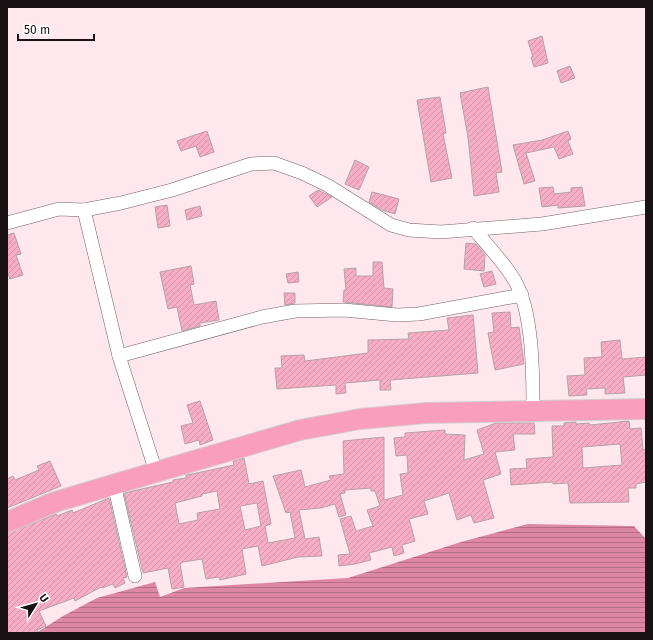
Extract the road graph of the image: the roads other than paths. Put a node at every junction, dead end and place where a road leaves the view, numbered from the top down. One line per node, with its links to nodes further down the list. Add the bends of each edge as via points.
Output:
1 (646, 207): 4 (street, via 542,224)
2 (84, 210): 3 (street, via 59,209); 4 (street, via 172,190 251,164 274,163 327,185 391,225 409,230 441,232); 6 (street)
3 (7, 223)
4 (473, 228): 5 (street, via 515,280)
5 (522, 295): 6 (street, via 419,314 344,310 295,311 256,318); 8 (street, via 533,372)
6 (119, 356): 9 (street)
7 (646, 409): 8 (highway)
8 (533, 410): 9 (highway, via 426,413 360,419 300,430)
9 (156, 472): 10 (highway)
10 (114, 484): 11 (highway, via 55,502); 12 (street)
11 (7, 522)
12 (135, 576)

